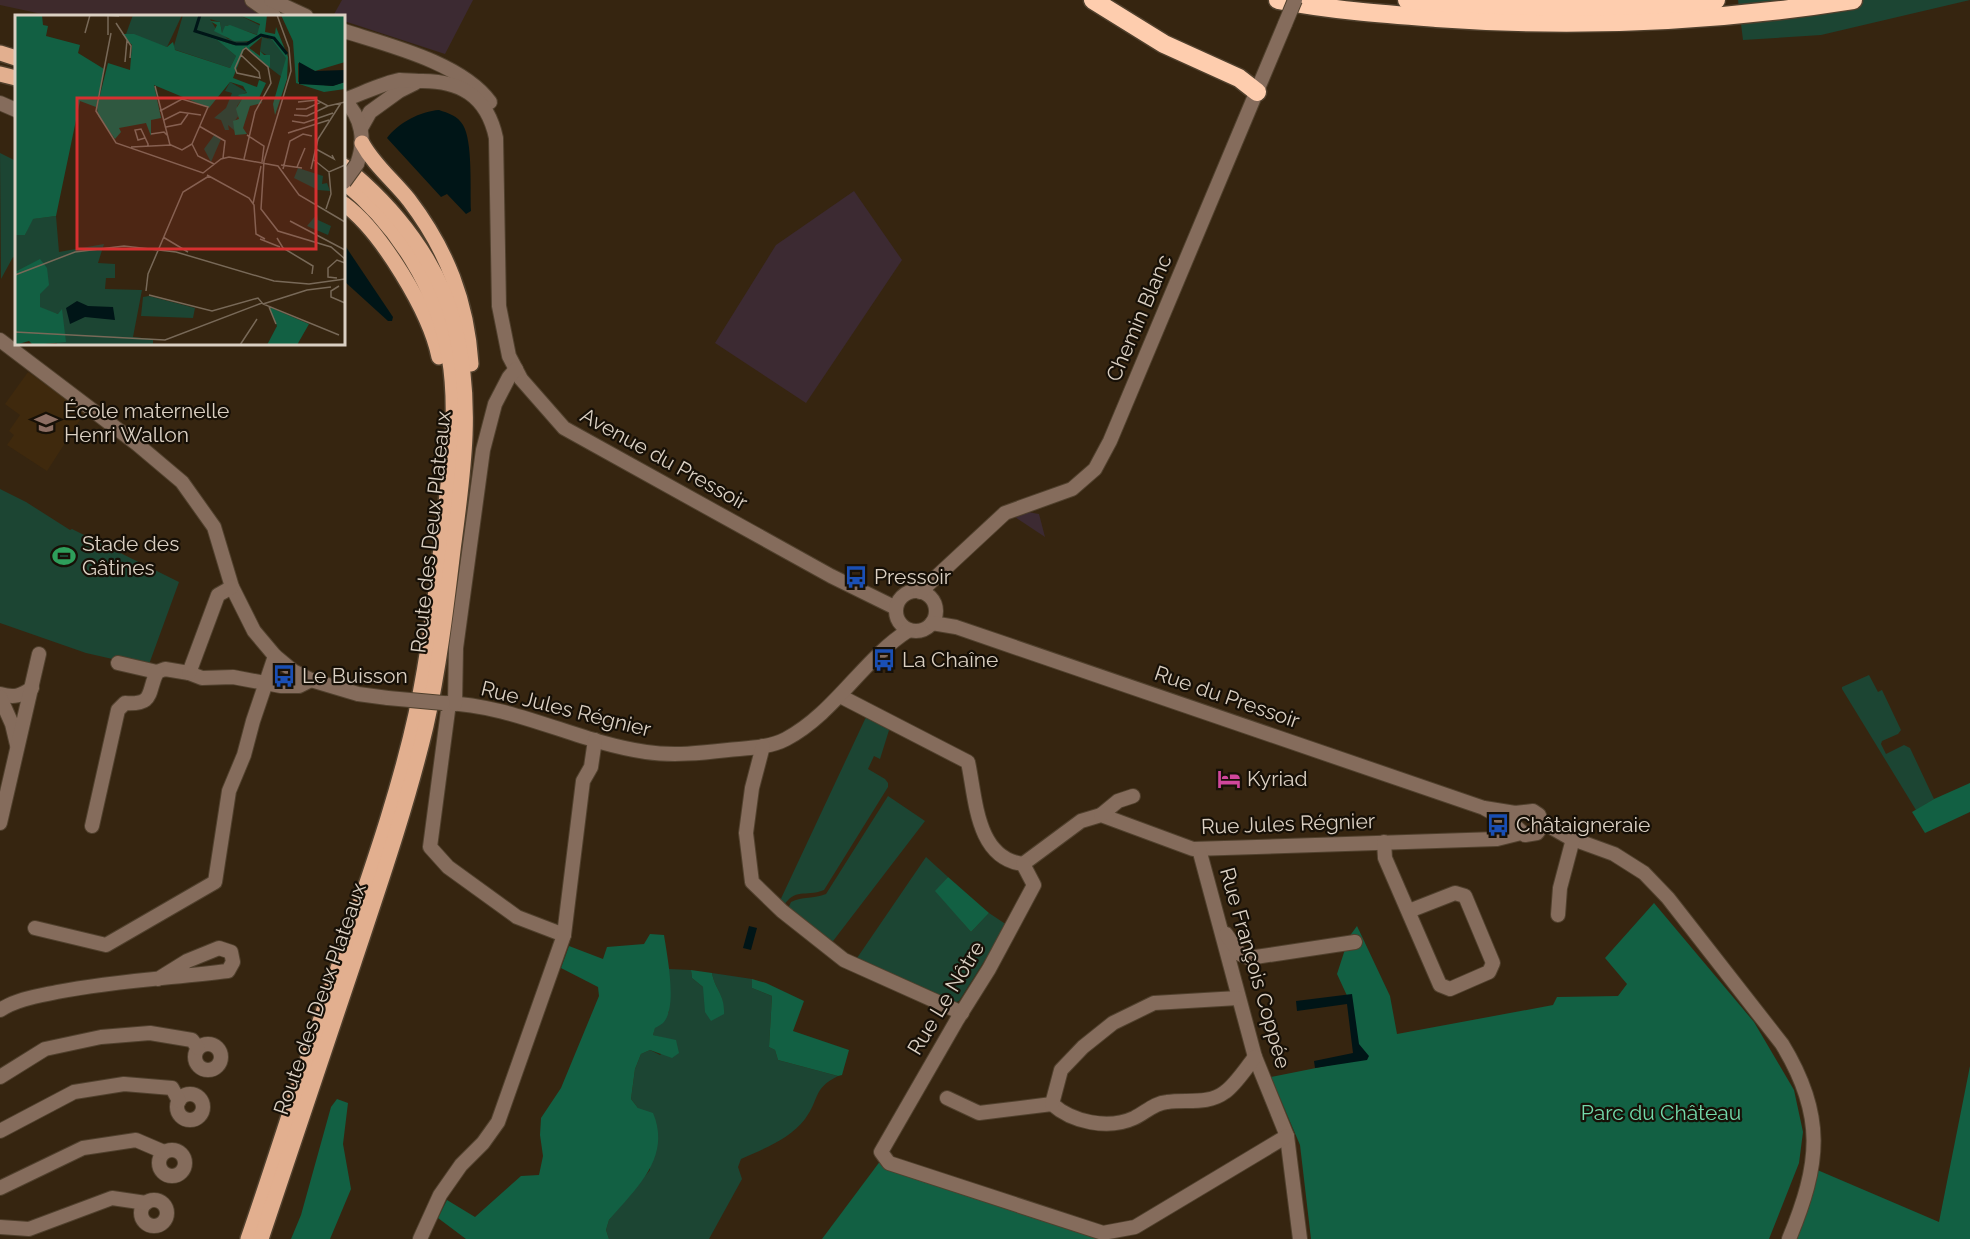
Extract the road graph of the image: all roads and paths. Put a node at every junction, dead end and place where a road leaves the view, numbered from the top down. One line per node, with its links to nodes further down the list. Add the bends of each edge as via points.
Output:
1 (252, 0): 10 (street)
2 (264, 0): 11 (street)
3 (271, 0): 12 (street)
4 (1093, 0): 23 (highway, via 1164,44 1239,78)
5 (1278, 0): 9 (highway, via 1400,16 1576,24 1744,15)
6 (1295, 0): 23 (street, Chemin Blanc, bridge)
7 (1407, 0): 8 (highway, via 1577,7)
8 (1716, 0)
9 (1853, 0)
10 (273, 15)
11 (284, 15)
12 (304, 15)
13 (345, 31): 33 (street, Avenue du Pressoir, via 460,75 484,94 503,129 505,204)
14 (0, 47): 15 (main road)
15 (15, 51)
16 (0, 53): 17 (main road)
17 (15, 58)
18 (0, 67): 19 (main road)
19 (15, 71)
20 (0, 74): 21 (main road)
21 (15, 78)
22 (419, 81): 24 (street, Avenue du Pressoir, via 400,80); 28 (street, via 370,112); 33 (street, Avenue du Pressoir, via 448,82 464,89 490,119 497,147)
23 (1257, 92): 42 (street, Chemin Blanc, via 1095,469 1072,489 1005,513 935,578)
24 (345, 100)
25 (345, 101): 28 (street, via 355,114)
26 (0, 103): 27 (street)
27 (15, 110)
28 (361, 136): 29 (street); 38 (main road, via 368,155 408,198 442,250 463,306 473,386 471,444)
29 (350, 165): 30 (street, bridge); 38 (main road, Route des Deux Plateaux, via 410,234 428,262 455,325 464,370)
30 (345, 179)
31 (345, 183): 39 (main road, Route des Deux Plateaux, via 379,215 418,270 431,297 449,356 453,434)
32 (345, 205): 39 (main road, via 392,259 422,310 439,354 445,437 435,538)
33 (499, 226): 35 (street, Avenue du Pressoir, via 499,306 509,356)
34 (0, 340): 40 (street, Rue Jules Régnier, via 182,482 214,527)
35 (516, 369): 36 (street, Avenue du Pressoir); 37 (street)
36 (524, 382): 37 (street); 41 (street, Avenue du Pressoir, via 564,429 831,576 876,599)
37 (500, 393): 54 (street, via 483,450)
38 (464, 462): 93 (main road, Route des Deux Plateaux, via 438,661 418,757)
39 (440, 559): 92 (main road, Route des Deux Plateaux, via 426,664 399,783)
40 (232, 587): 45 (street, Rue Jules Régnier, via 254,631); 48 (street, via 218,594)
41 (899, 603): 42 (street, via 907,593); 43 (street, via 897,619)
42 (930, 605): 43 (street, via 922,630); 59 (street, Rue du Pressoir, via 956,627)
43 (905, 627): 53 (street, Rue Jules Régnier)
44 (39, 654): 51 (street)
45 (274, 656): 49 (street, Rue Jules Régnier); 50 (street)
46 (118, 663): 47 (street)
47 (157, 672): 48 (street, via 165,669); 63 (street, via 147,700 125,703 118,710)
48 (189, 673): 50 (street, via 202,678 233,677)
49 (311, 680): 50 (street, via 298,686); 54 (street, Rue Jules Régnier, bridge, via 358,694)
50 (265, 684): 73 (street, via 229,791 215,882 105,945)
51 (32, 688): 52 (street, via 22,696); 57 (street)
52 (0, 696): 57 (street)
53 (840, 696): 56 (street, Rue Jules Régnier, via 798,732); 69 (street, via 968,762 982,831 1002,857)
54 (449, 703): 55 (street, Rue Jules Régnier, via 521,715); 74 (street, via 430,847 448,867 517,917)
55 (595, 740): 56 (street, Rue Jules Régnier, via 647,752 678,754); 74 (street, via 591,767 583,781)
56 (763, 746): 79 (street, via 746,833 752,882 844,960)
57 (18, 750): 62 (street)
58 (1133, 796): 61 (street, via 1118,801)
59 (1484, 808): 60 (street, Rue du Pressoir); 65 (street, Rue du Pressoir)
60 (1522, 813): 64 (street, via 1533,811 1539,815); 65 (street, via 1517,819)
61 (1101, 815): 68 (street, Rue Jules Régnier); 69 (street, via 1082,821)
62 (0, 822)
63 (92, 826)
64 (1540, 827): 65 (street, via 1529,836); 66 (street)
65 (1519, 830): 67 (street, Rue Jules Régnier, via 1497,839)
66 (1572, 839): 71 (street); 96 (street, via 1614,854 1644,873 1668,898 1792,1061 1810,1109 1814,1136 1813,1166)
67 (1384, 842): 68 (street, Rue Jules Régnier); 70 (street, via 1385,858)
68 (1199, 849): 72 (street, Rue François Coppée)
69 (1023, 864): 79 (street, Rue Le Nôtre, via 1034,885)
70 (1409, 911): 70 (street, via 1440,985 1450,989 1489,972 1493,963 1465,896 1455,893)
71 (1558, 915)
72 (1220, 924): 75 (street, via 1234,948 1249,958); 77 (street, Rue François Coppée)
73 (35, 928)
74 (564, 935): 94 (street, via 498,1122 440,1195)
75 (1355, 942)
76 (158, 979): 76 (street, via 228,971 233,962 231,952 219,948); 78 (street, via 92,985 28,998)
77 (1238, 998): 81 (street, Rue François Coppée); 85 (street, via 1154,1003 1113,1023 1061,1070)
78 (0, 1010)
79 (962, 1013): 87 (street, Rue Le Nôtre, via 881,1152 889,1163 1102,1233 1135,1227)
80 (198, 1048): 82 (street, via 192,1040 150,1033 101,1036 45,1049)
81 (1254, 1057): 85 (street, via 1226,1092 1213,1099 1166,1102 1118,1123 1088,1121 1062,1113); 87 (street, Rue François Coppée)
82 (0, 1077)
83 (947, 1098): 85 (street, via 979,1113)
84 (179, 1101): 86 (street, via 172,1088 153,1086 124,1084 74,1092)
85 (1052, 1104)
86 (0, 1131)
87 (1287, 1136): 95 (street, Rue François Coppée)
88 (164, 1152): 89 (street, via 136,1140 83,1148)
89 (0, 1188)
90 (146, 1203): 91 (street, via 111,1198 29,1229)
91 (0, 1227)
92 (248, 1239)
93 (261, 1239)
94 (420, 1239)
95 (1300, 1239)
96 (1789, 1239)

